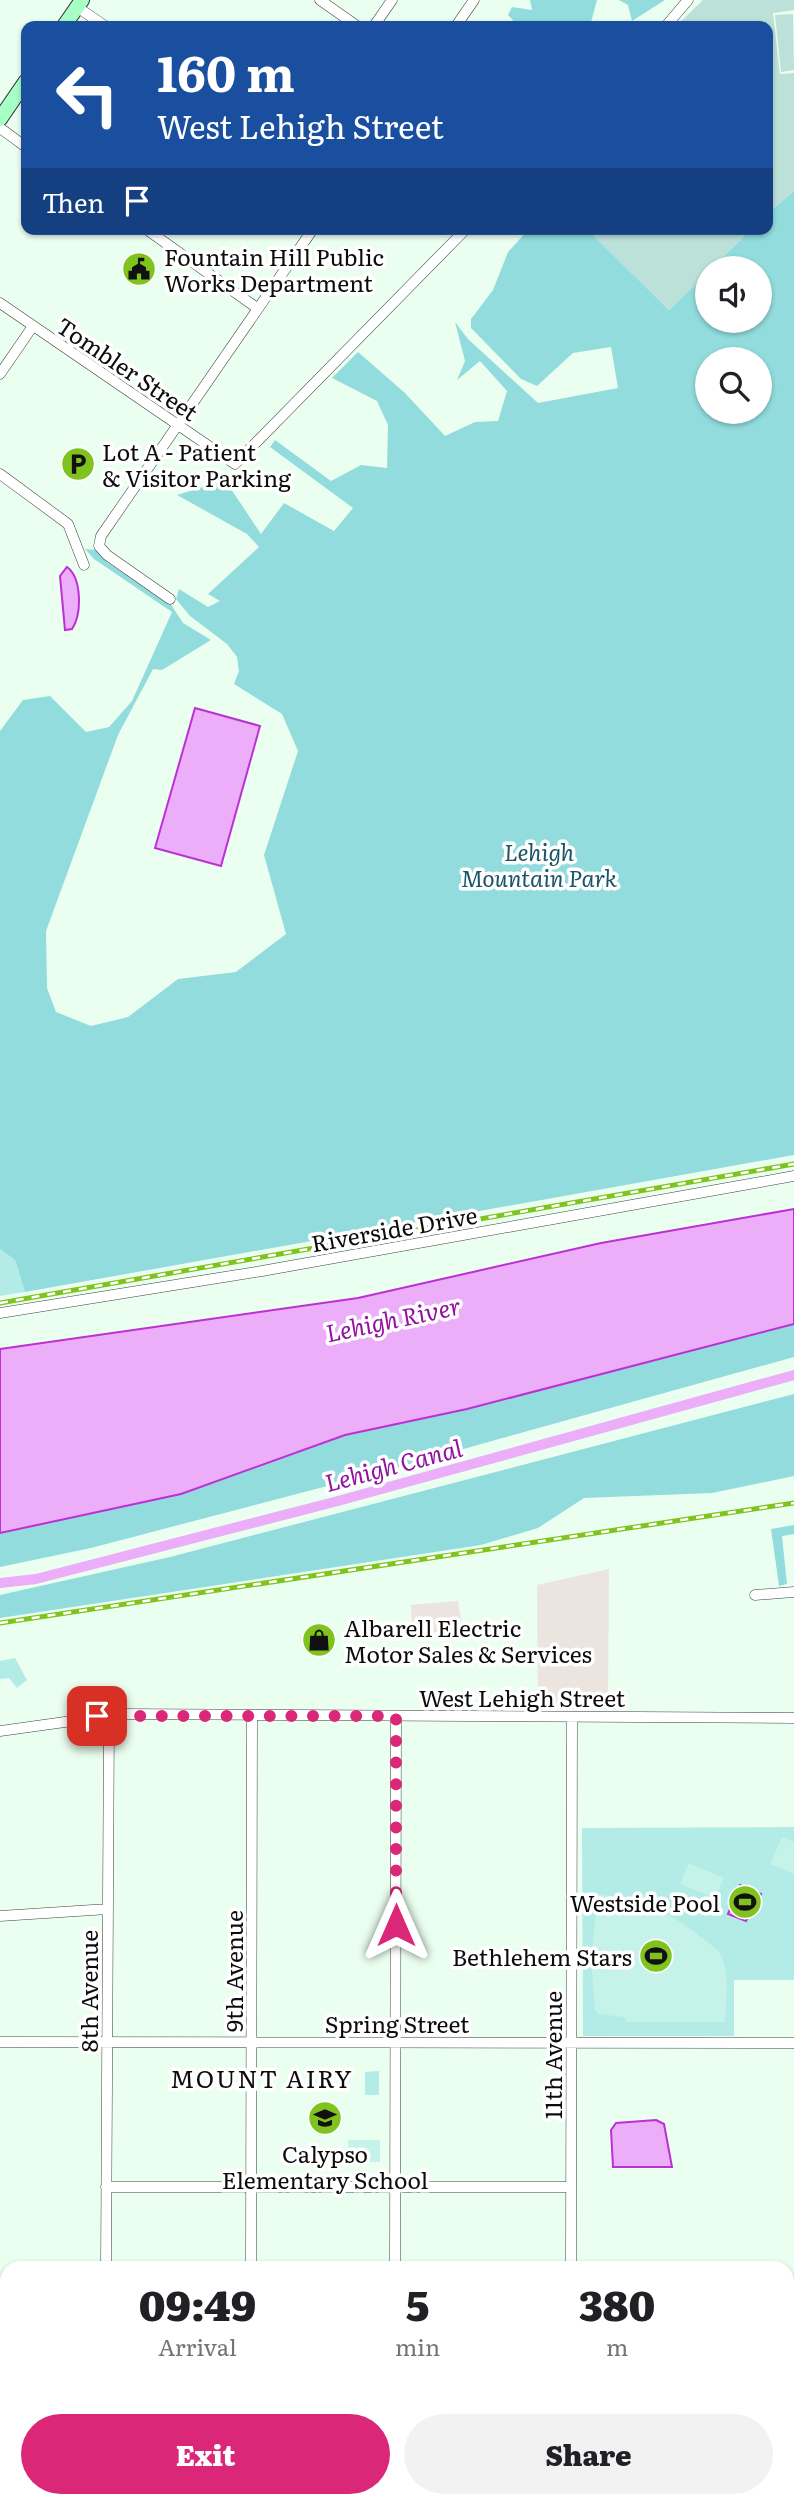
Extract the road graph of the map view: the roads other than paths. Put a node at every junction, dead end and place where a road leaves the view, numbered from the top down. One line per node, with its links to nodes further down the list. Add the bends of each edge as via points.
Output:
1 (320, 0): 8 (street)
2 (392, 0): 9 (street)
3 (474, 0): 10 (street)
4 (688, 0): 11 (street)
5 (80, 3): 6 (main road); 7 (street)
6 (67, 21)
7 (100, 21)
8 (350, 21)
9 (377, 21)
10 (459, 21)
11 (670, 21)
12 (21, 88): 13 (main road)
13 (0, 119)
14 (0, 128): 15 (street)
15 (21, 143)
16 (154, 235): 20 (street)
17 (309, 235): 20 (street)
18 (460, 235): 23 (street, Tombler Street, via 235,464)
19 (0, 303): 21 (street, Tombler Street)
20 (257, 308): 23 (street)
21 (33, 326): 22 (street); 23 (street, Tombler Street)
22 (0, 374)
23 (176, 424): 26 (street, via 101,536 99,546 125,570)
24 (0, 474): 25 (street, via 68,524)
25 (84, 565)
26 (170, 599)
27 (794, 1176): 28 (street, Riverside Drive)
28 (0, 1313)
29 (794, 1592): 30 (street)
30 (755, 1595)
31 (109, 1715): 32 (street, West Lehigh Street); 36 (street, West Lehigh Street); 37 (street, 8th Avenue)
32 (252, 1715): 33 (street, West Lehigh Street); 42 (street, 9th Avenue)
33 (396, 1716): 34 (street, West Lehigh Street); 43 (street)
34 (572, 1717): 35 (street, West Lehigh Street); 41 (street, 11th Avenue)
35 (794, 1718)
36 (0, 1731)
37 (108, 1909): 38 (street); 40 (street, 8th Avenue)
38 (0, 1916)
39 (0, 2042): 40 (street, Spring Street)
40 (107, 2042): 42 (street, Spring Street); 45 (street, 8th Avenue)
41 (571, 2042): 43 (street, Spring Street); 44 (street, Spring Street); 46 (street, 11th Avenue)
42 (252, 2043): 43 (street, Spring Street); 47 (street, 9th Avenue)
43 (395, 2043): 48 (street)
44 (794, 2043)
45 (106, 2187): 47 (street); 49 (street, 8th Avenue)
46 (571, 2187): 48 (street); 52 (street, 11th Avenue)
47 (252, 2188): 48 (street); 50 (street, 9th Avenue)
48 (395, 2188): 51 (street)
49 (106, 2261)
50 (251, 2261)
51 (395, 2261)
52 (571, 2261)

